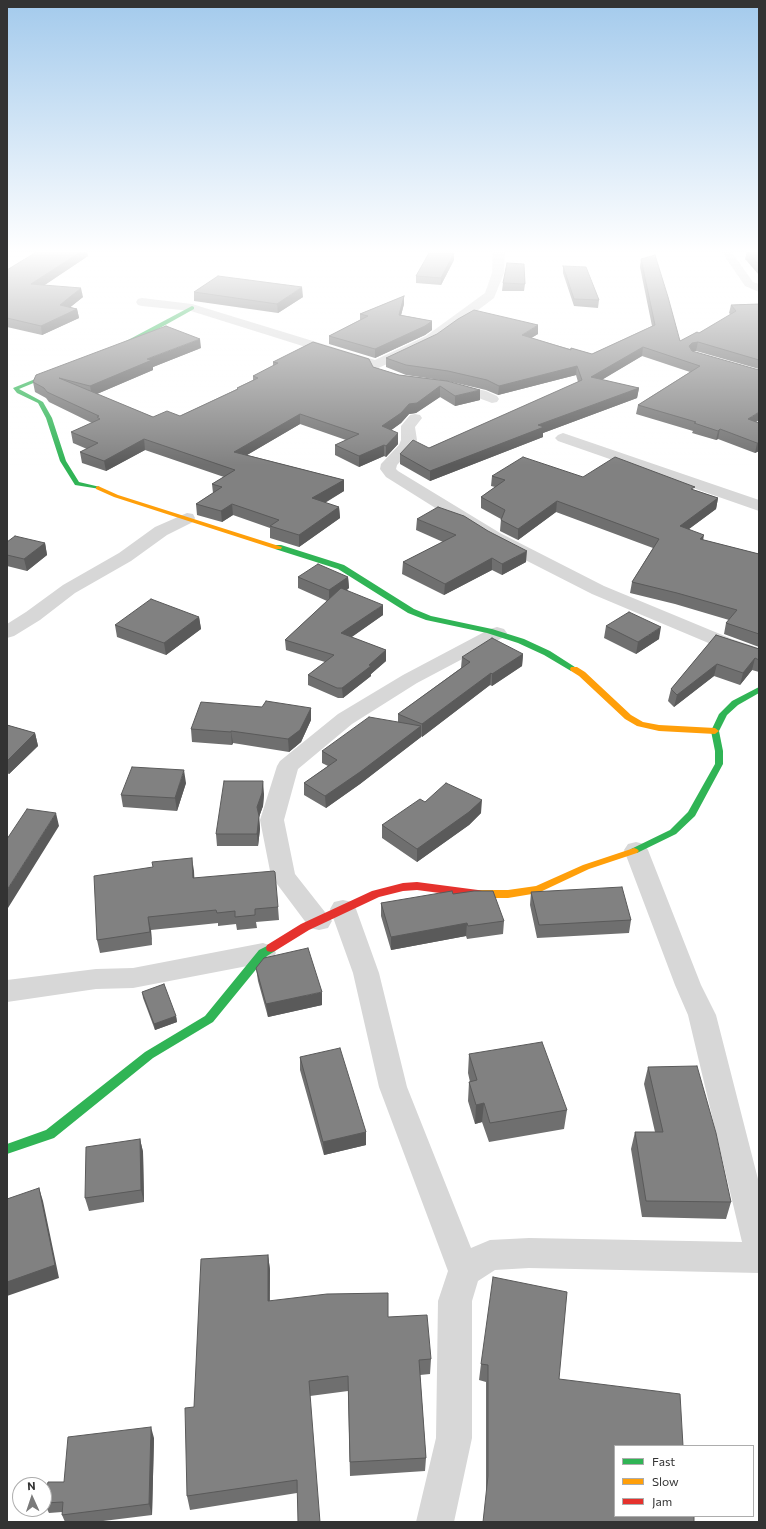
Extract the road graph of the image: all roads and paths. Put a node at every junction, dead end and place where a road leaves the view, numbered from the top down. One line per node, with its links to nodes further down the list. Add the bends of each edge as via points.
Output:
1 (166, 322): 4 (street)
2 (236, 322): 3 (street, via 381,370)
3 (454, 322)
4 (109, 351)
5 (73, 365): 11 (street, via 16,388 40,402 50,418 63,461 77,484 102,489 116,496)
6 (440, 386): 7 (street)
7 (492, 399)
8 (415, 418): 14 (street, via 408,426 409,440 406,447 389,464 388,469 392,474 500,540 598,590 725,643)
9 (563, 438): 10 (street)
10 (759, 506)
11 (187, 518): 12 (street, via 161,531 69,589); 13 (street, via 341,567 412,611 429,618)
12 (7, 632)
13 (497, 633): 16 (street, via 547,653 582,674 628,717 640,724 660,728); 18 (street, via 410,679 345,719 288,766 272,820 283,876)
14 (759, 654)
15 (759, 690): 16 (street, via 735,703 722,714)
16 (715, 730): 17 (street, via 719,764 692,814 673,832)
17 (636, 850): 18 (street, via 586,867 538,889 508,894 475,894 417,886 403,887 376,894); 22 (street, via 702,1015)
18 (331, 915): 19 (street, via 305,927); 24 (street, via 366,973 393,1087)
19 (263, 953): 20 (street, via 133,978 96,979); 21 (street, via 209,1018 149,1055 50,1134)
20 (7, 991)
21 (7, 1149)
22 (759, 1245)
23 (759, 1258): 24 (street, via 529,1253 490,1255)
24 (464, 1271): 25 (street, via 455,1301 454,1438)
25 (435, 1522)

